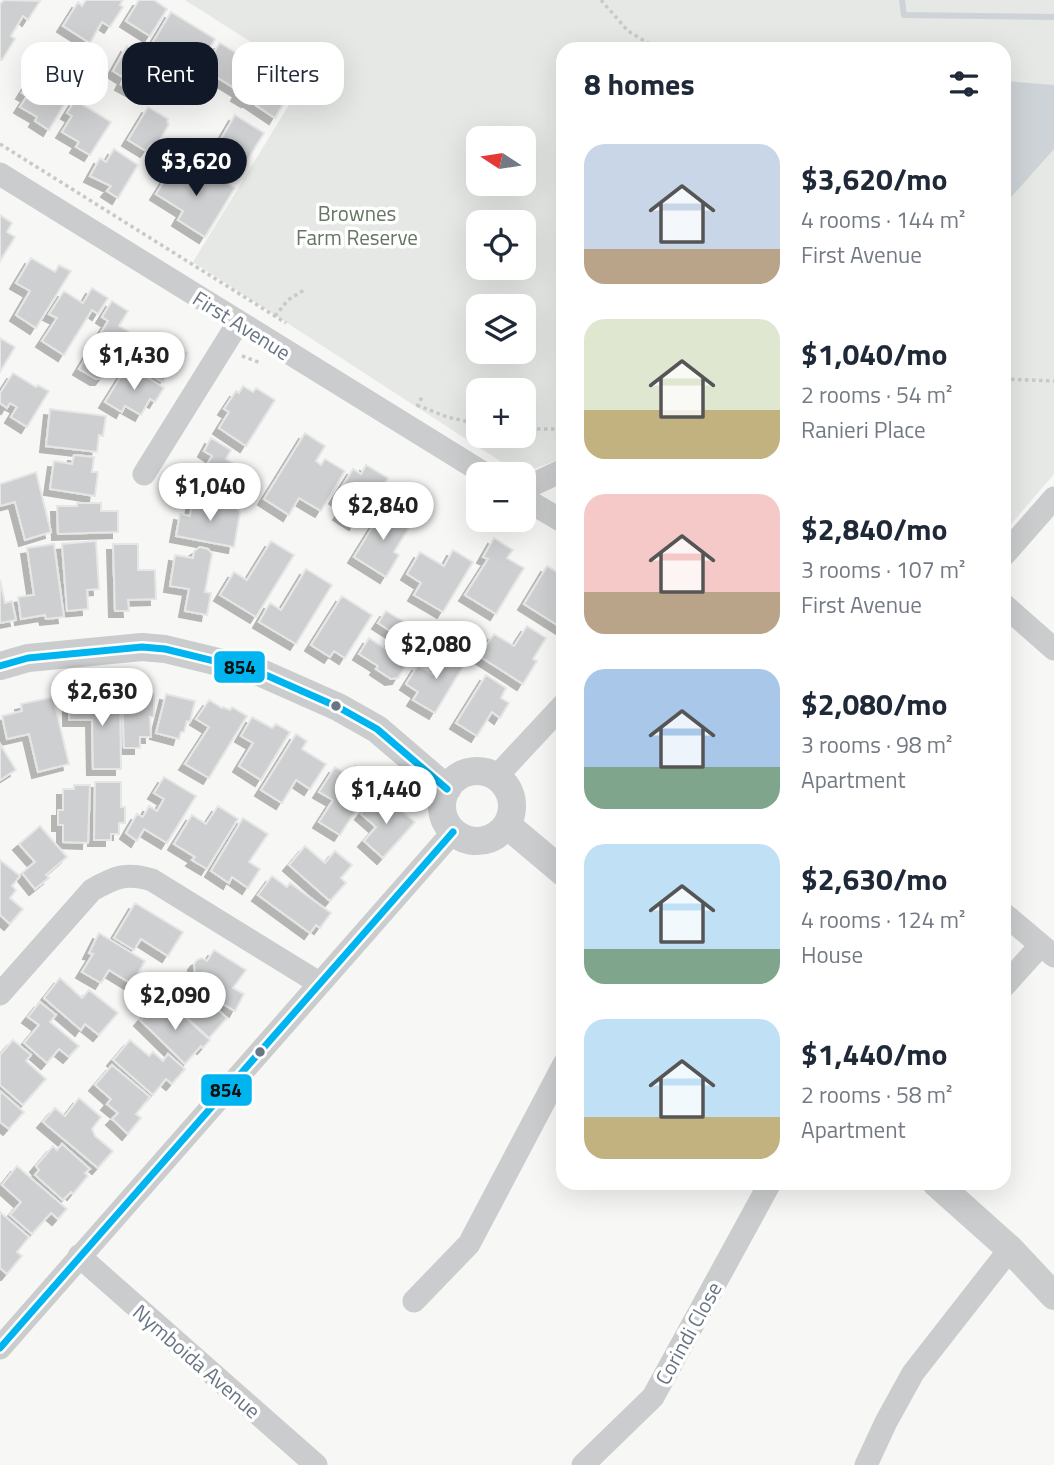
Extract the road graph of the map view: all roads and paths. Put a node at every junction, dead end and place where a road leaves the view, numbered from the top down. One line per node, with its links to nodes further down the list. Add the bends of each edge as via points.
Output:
1 (601, 0): 2 (path, via 628,31)
2 (646, 42)
3 (0, 144): 6 (path)
4 (0, 174): 7 (street, First Avenue)
5 (304, 290): 6 (path)
6 (275, 316): 8 (path)
7 (238, 323): 15 (street, First Avenue); 16 (street)
8 (296, 330)
9 (1011, 379): 10 (path)
10 (1054, 381)
11 (407, 401): 12 (path)
12 (466, 421)
13 (536, 429): 14 (path)
14 (556, 429)
15 (466, 462)
16 (144, 474)
17 (556, 474): 18 (street)
18 (536, 483)
19 (1054, 498): 22 (street)
20 (536, 506): 21 (street)
21 (556, 517)
22 (1011, 547)
23 (1011, 611): 24 (street)
24 (1054, 649)
25 (0, 666): 28 (street, via 29,658 142,647 259,672 377,729)
26 (556, 713): 27 (street)
27 (496, 777): 28 (street, via 472,772 454,780); 29 (street, via 511,796)
28 (447, 789): 30 (street, via 442,812)
29 (507, 825): 30 (street, via 482,841); 31 (street)
30 (453, 832): 35 (street)
31 (556, 866)
32 (1011, 920): 33 (street)
33 (1047, 951): 34 (street)
34 (1011, 980)
35 (319, 982): 36 (street, via 152,880 135,875 110,879 92,890); 41 (street)
36 (0, 993)
37 (556, 1079): 43 (street, via 469,1244)
38 (766, 1190): 46 (street, Corindi Close, via 653,1397)
39 (944, 1190): 40 (street)
40 (1010, 1250): 42 (street); 47 (street, via 913,1373)
41 (79, 1256): 44 (street); 45 (street, Nymboida Avenue)
42 (1054, 1296)
43 (414, 1301)
44 (0, 1348)
45 (316, 1465)
46 (583, 1465)
47 (866, 1465)

